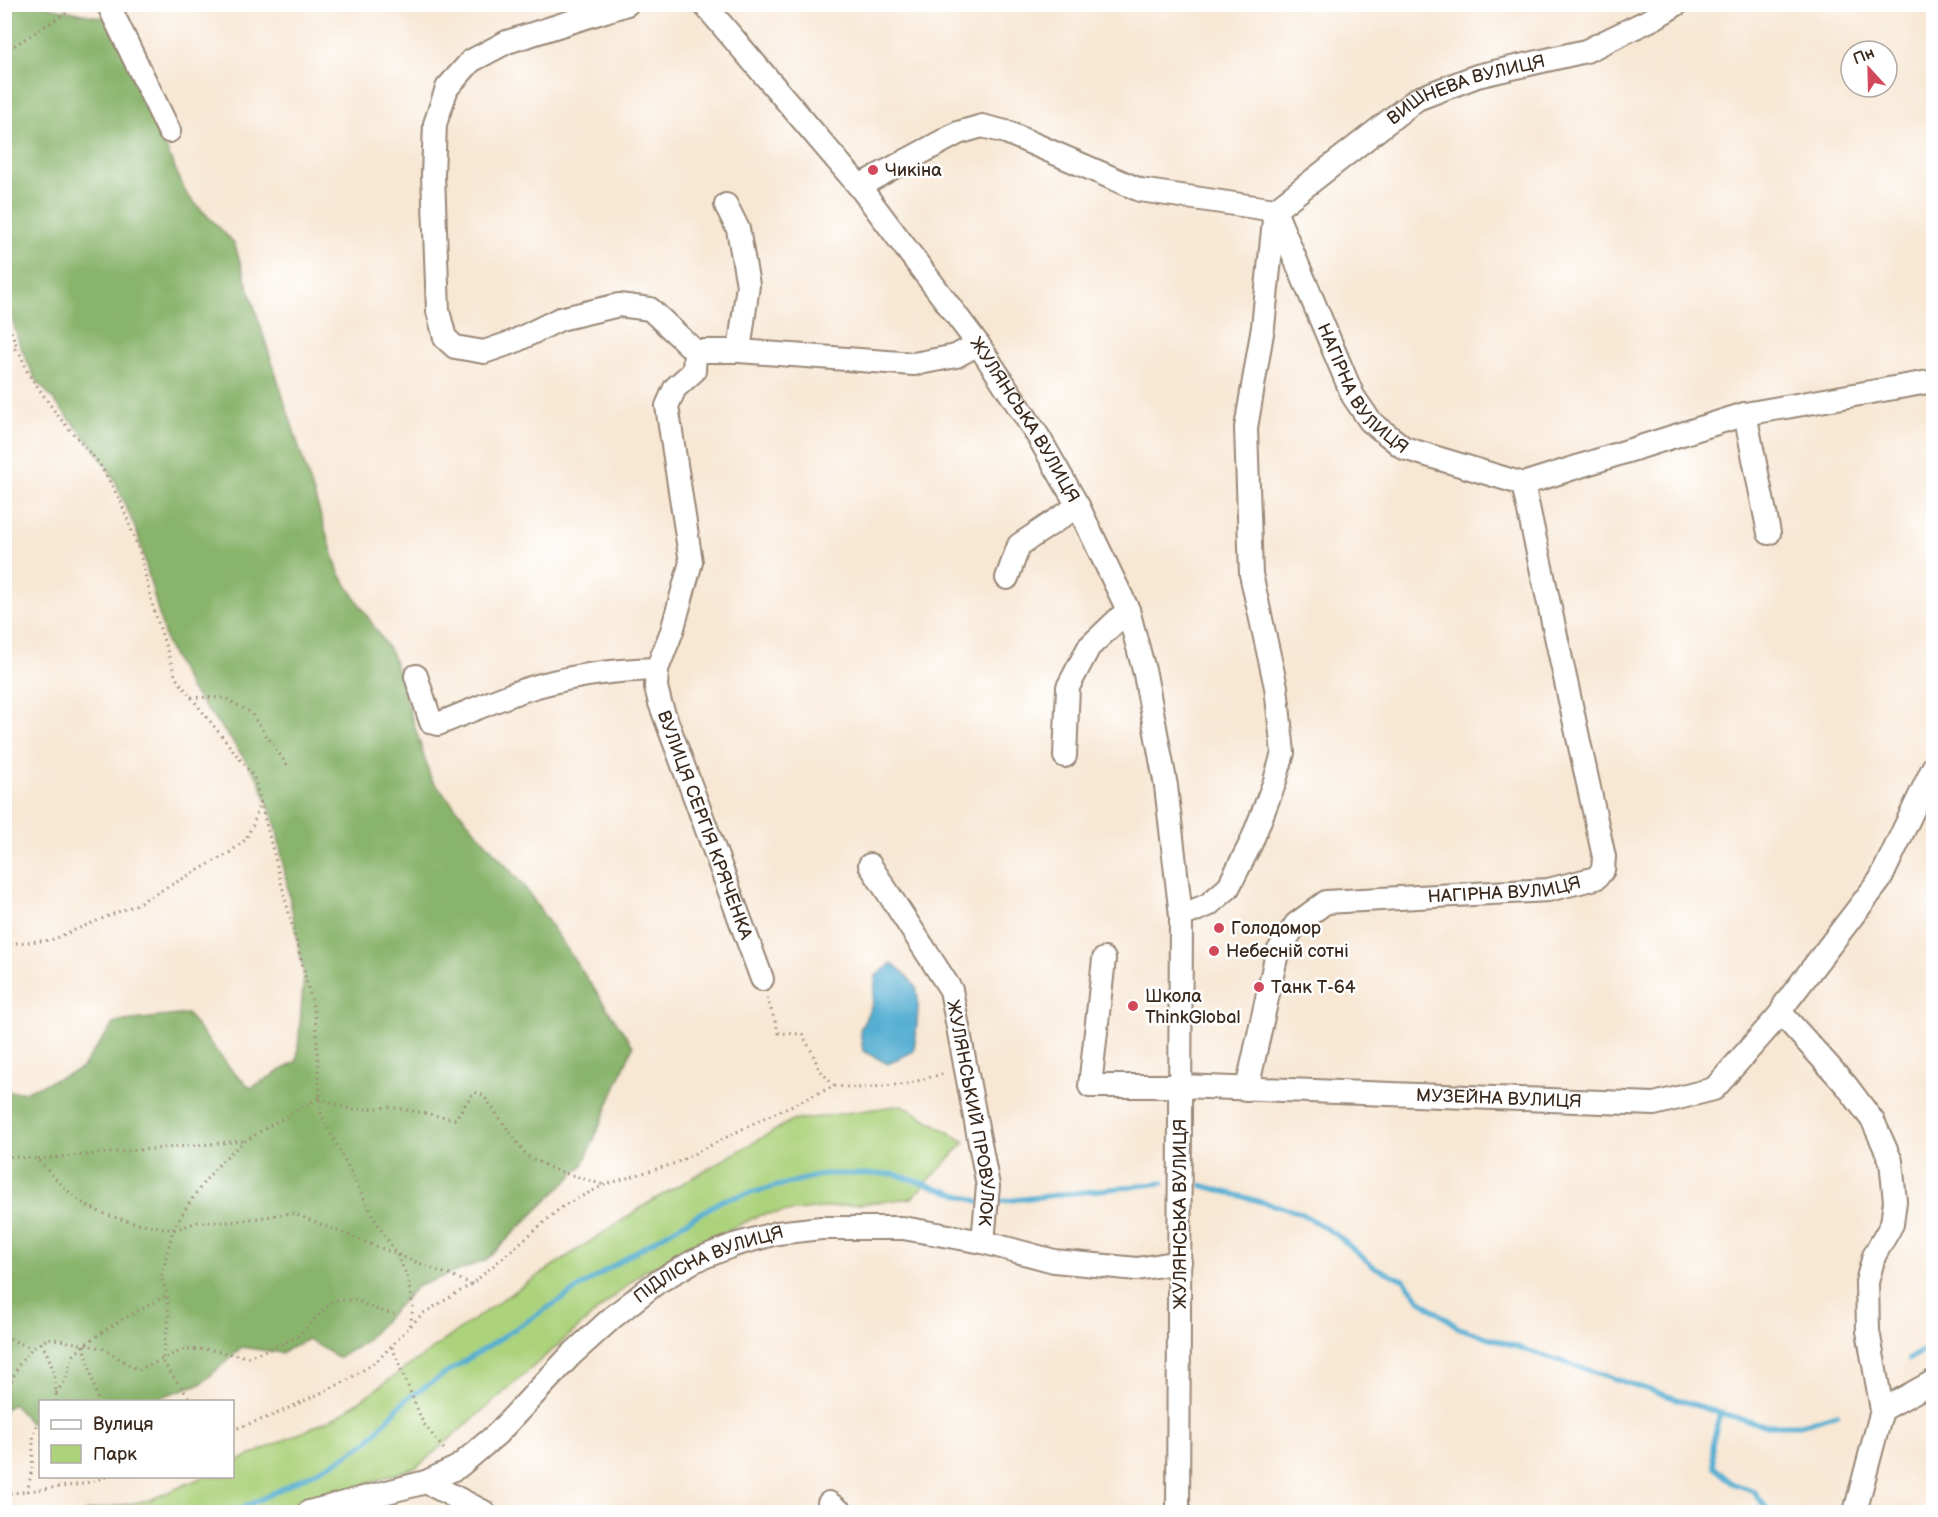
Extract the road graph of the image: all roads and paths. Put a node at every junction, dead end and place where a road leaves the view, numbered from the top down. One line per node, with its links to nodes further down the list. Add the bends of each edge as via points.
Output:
1 (80, 4): 6 (path)
2 (108, 4): 7 (street)
3 (627, 4): 14 (street, via 507,42 471,61 447,88 435,124 438,311 445,338 454,347 484,352 560,320 619,306 650,309)
4 (1677, 4): 10 (street, ВИШНЕВА ВУЛИЦЯ, via 1587,51 1477,76 1417,99)
5 (706, 5): 8 (street, ЖУЛЯНСЬКА ВУЛИЦЯ)
6 (4, 52)
7 (169, 131)
8 (859, 186): 10 (street, via 958,133 982,126 1006,132 1140,190); 13 (street, ЖУЛЯНСЬКА ВУЛИЦЯ)
9 (726, 205): 15 (street, via 738,229 748,285)
10 (1275, 210): 19 (street, НАГІРНА ВУЛИЦЯ, via 1353,396 1370,421 1404,448); 32 (street, via 1263,327 1246,428 1251,574 1276,687 1283,753 1251,843 1228,888 1208,905)
11 (4, 315): 16 (path)
12 (4, 342): 16 (path)
13 (978, 344): 15 (street, via 956,356 914,364); 20 (street, ЖУЛЯНСЬКА ВУЛИЦЯ)
14 (695, 351): 15 (street); 24 (street, ВУЛИЦЯ СЕРГІЯ КРЯЧЕНКА, via 694,370 675,388 667,406 691,562)
15 (739, 351)
16 (20, 352): 26 (path, via 28,373 58,416 99,463 121,502 176,678)
17 (1934, 381): 18 (street)
18 (1745, 414): 19 (street); 21 (street)
19 (1523, 484): 40 (street, НАГІРНА ВУЛИЦЯ, via 1601,845 1603,870 1596,878 1548,890 1326,902 1296,924 1277,953)
20 (1078, 506): 22 (street, via 1019,545); 23 (street, ЖУЛЯНСЬКА ВУЛИЦЯ)
21 (1769, 533)
22 (1007, 578)
23 (1128, 610): 27 (street, via 1089,647 1068,687); 32 (street, ЖУЛЯНСЬКА ВУЛИЦЯ, via 1145,674 1166,786)
24 (657, 669): 25 (street, via 597,673 524,690 438,724 431,722); 35 (street, ВУЛИЦЯ СЕРГІЯ КРЯЧЕНКА, via 660,703)
25 (416, 676)
26 (191, 697): 28 (path, via 225,698 250,712); 30 (path, via 254,777)
27 (1065, 756)
28 (287, 765)
29 (1934, 766): 36 (street, МУЗЕЙНА ВУЛИЦЯ, via 1880,880)
30 (260, 801): 33 (path, via 245,840 229,853 135,905 51,940); 41 (path, via 315,1014)
31 (870, 865): 37 (street, ЖУЛЯНСЬКИЙ ПРОВУЛОК, via 951,990)
32 (1181, 916): 39 (street, ЖУЛЯНСЬКА ВУЛИЦЯ)
33 (4, 944)
34 (1104, 959): 39 (street, МУЗЕЙНА ВУЛИЦЯ, via 1090,1086)
35 (762, 979): 38 (path, via 779,1033 802,1034 819,1069)
36 (1782, 1013): 40 (street, МУЗЕЙНА ВУЛИЦЯ, via 1714,1089 1654,1104); 66 (street, via 1873,1121 1891,1161 1895,1201 1892,1224 1874,1256 1867,1282 1868,1331)
37 (967, 1081): 38 (path, via 948,1072 906,1084); 47 (street, ЖУЛЯНСЬКИЙ ПРОВУЛОК, via 988,1186)
38 (834, 1086): 45 (path, via 676,1163)
39 (1181, 1086): 40 (street, МУЗЕЙНА ВУЛИЦЯ); 49 (street, ЖУЛЯНСЬКА ВУЛИЦЯ)
40 (1247, 1089)
41 (319, 1098): 42 (path); 45 (path, via 352,1110 391,1107 454,1119 474,1092 483,1095 527,1156 555,1170); 48 (path, via 321,1114)
42 (245, 1141): 44 (path); 46 (path, via 211,1174)
43 (4, 1156): 44 (path)
44 (37, 1159): 46 (path, via 91,1208)
45 (604, 1185): 50 (path, via 563,1206)
46 (173, 1230): 48 (path, via 198,1222 230,1222 292,1213); 51 (path, via 161,1277)
47 (983, 1242): 49 (street, ПІДЛІСНА ВУЛИЦЯ, via 1054,1261 1137,1269); 69 (street, ПІДЛІСНА ВУЛИЦЯ, via 903,1228 821,1228 777,1233 694,1261 656,1283 613,1317 571,1355 497,1434)
48 (397, 1255): 50 (path); 53 (path, via 407,1276 413,1306)
49 (1180, 1262): 76 (street, ЖУЛЯНСЬКА ВУЛИЦЯ)
50 (472, 1284): 53 (path, via 423,1314)
51 (167, 1295): 56 (path); 59 (path, via 169,1317)
52 (394, 1314): 59 (path, via 357,1300 334,1300 296,1338 248,1357 205,1349 183,1350)
53 (410, 1328): 57 (path)
54 (4, 1337): 58 (path)
55 (40, 1343): 56 (path, via 50,1338); 58 (path); 61 (path, via 49,1356)
56 (84, 1345): 59 (path, via 102,1348 138,1370); 61 (path, via 73,1356 65,1381); 64 (path)
57 (392, 1347): 68 (path, via 346,1381); 69 (path, via 423,1423)
58 (32, 1348): 62 (path, via 18,1366)
59 (162, 1361): 65 (path)
60 (1934, 1381): 66 (street)
61 (56, 1393): 63 (path)
62 (4, 1398)
63 (56, 1400)
64 (98, 1400)
65 (191, 1400)
66 (1882, 1410): 77 (street)
67 (39, 1423): 72 (path, via 33,1439)
68 (234, 1429)
69 (458, 1467): 71 (street, ПІДЛІСНА ВУЛИЦЯ)
70 (102, 1478): 72 (path)
71 (426, 1482): 74 (street, ПІДЛІСНА ВУЛИЦЯ); 75 (street)
72 (27, 1492): 73 (path)
73 (4, 1494)
74 (309, 1512)
75 (484, 1512)
76 (1178, 1512)
77 (1855, 1512)

